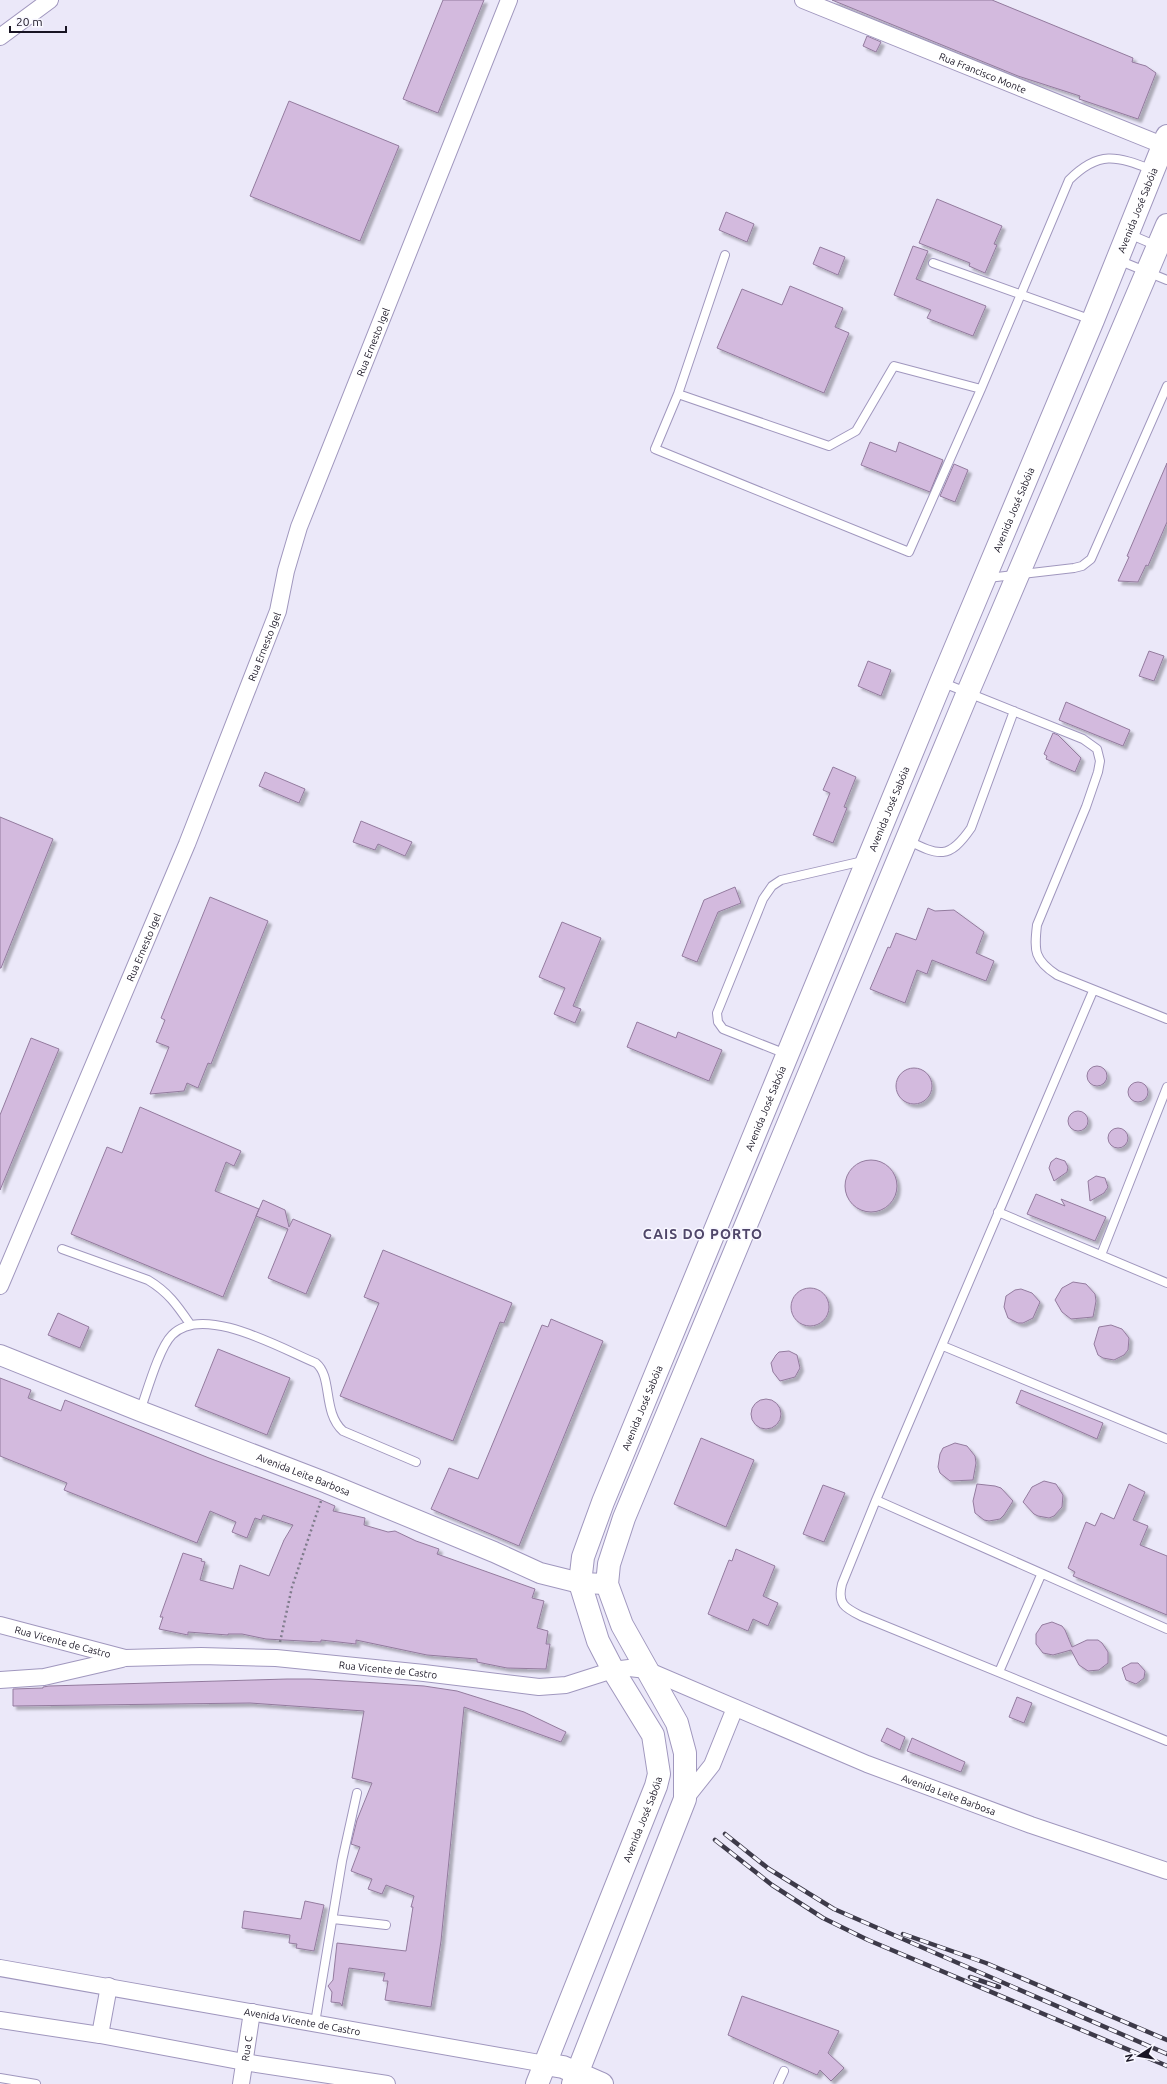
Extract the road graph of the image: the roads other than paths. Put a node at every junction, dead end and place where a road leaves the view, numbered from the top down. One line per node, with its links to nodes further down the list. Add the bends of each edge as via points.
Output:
1 (50, 0): 4 (street)
2 (510, 0): 34 (street, Rua Ernesto Igel, via 299,527 278,611 187,844)
3 (803, 0): 5 (street, Rua Francisco Monte)
4 (0, 37)
5 (1166, 143): 6 (main road, Avenida José Sabóia)
6 (1154, 170): 8 (main road, Avenida José Sabóia); 14 (lane, via 1113,158 1097,160 1083,166 1069,180)
7 (1167, 225): 9 (main road)
8 (1128, 234): 9 (lane); 11 (main road, Avenida José Sabóia)
9 (1163, 248): 13 (main road)
10 (725, 255): 18 (lane)
11 (1118, 260): 13 (lane); 15 (main road, Avenida José Sabóia)
12 (933, 263): 14 (lane)
13 (1157, 276): 19 (main road)
14 (1021, 295): 15 (lane); 17 (lane)
15 (1093, 320): 20 (main road, Avenida José Sabóia)
16 (1167, 386): 19 (lane, via 1091,558 1082,566 1074,568)
17 (981, 389): 18 (lane, via 894,366 856,431 829,446); 18 (lane, via 909,552 655,449)
18 (678, 394)
19 (1018, 573): 20 (lane); 22 (main road)
20 (985, 578): 21 (main road, Avenida José Sabóia)
21 (941, 682): 22 (lane); 25 (main road, Avenida José Sabóia)
22 (968, 692): 23 (lane); 24 (main road)
23 (1014, 711): 24 (lane, via 971,828 961,842 939,853); 26 (lane, via 1083,739 1097,749 1100,761 1098,772 1037,925 1035,944 1037,956 1043,966)
24 (906, 840): 44 (main road, via 624,1518 608,1564)
25 (868, 860): 28 (main road, Avenida José Sabóia); 28 (lane, via 781,880 772,886 763,899 717,1013 718,1022 723,1029)
26 (1093, 991): 27 (lane); 30 (lane)
27 (1167, 1019)
28 (788, 1055): 43 (main road, Avenida José Sabóia, via 603,1502 583,1557)
29 (1167, 1087): 32 (lane)
30 (998, 1212): 32 (lane); 36 (lane)
31 (62, 1249): 35 (lane, via 154,1283 170,1295)
32 (1101, 1255): 33 (lane)
33 (1167, 1283)
34 (0, 1286)
35 (190, 1324): 38 (lane, via 171,1336 164,1346); 40 (lane, via 230,1327 316,1363 322,1372 332,1418 336,1425 343,1431)
36 (943, 1346): 39 (lane); 41 (lane)
37 (0, 1355): 38 (street, Avenida Leite Barbosa)
38 (140, 1411): 43 (street, Avenida Leite Barbosa, via 327,1483 540,1573)
39 (1167, 1439)
40 (416, 1462)
41 (876, 1500): 42 (lane); 50 (lane, via 842,1584 839,1595 841,1602 850,1611 861,1616)
42 (1041, 1575): 46 (lane); 50 (lane)
43 (580, 1583): 44 (street, Avenida Leite Barbosa); 48 (main road, Avenida José Sabóia, via 598,1641)
44 (608, 1584): 49 (main road, via 622,1625)
45 (0, 1625): 47 (street, Rua Vicente de Castro)
46 (1167, 1629)
47 (125, 1658): 48 (street, Rua Vicente de Castro, via 276,1658 539,1687 566,1685); 51 (street, Rua Vicente de Castro, via 44,1677)
48 (613, 1670): 49 (street, Rua Vicente de Castro); 66 (main road, Avenida José Sabóia, via 653,1735 659,1774)
49 (647, 1670): 52 (street, Avenida Leite Barbosa); 55 (main road, via 676,1723 685,1754)
50 (999, 1672): 53 (lane)
51 (0, 1680)
52 (735, 1708): 55 (street, via 712,1765); 56 (street, Avenida Leite Barbosa, via 867,1764 1031,1825)
53 (1167, 1741)
54 (357, 1793): 57 (lane)
55 (685, 1799): 69 (main road)
56 (1167, 1871)
57 (333, 1919): 58 (lane); 63 (lane)
58 (386, 1925)
59 (0, 1968): 60 (street, Avenida Vicente de Castro)
60 (109, 1986): 61 (street, Avenida Vicente de Castro); 64 (street)
61 (252, 2012): 63 (street, Avenida Vicente de Castro); 65 (street, Rua C)
62 (0, 2020): 64 (street)
63 (316, 2023): 66 (street, Avenida Vicente de Castro)
64 (100, 2035): 65 (street)
65 (244, 2062): 71 (street, Rua C); 72 (street)
66 (545, 2064): 69 (main road, Avenida Vicente de Castro, via 563,2067); 73 (main road, Avenida José Sabóia)
67 (784, 2071): 75 (lane)
68 (0, 2078): 70 (lane)
69 (575, 2078): 74 (main road, Avenida Vicente de Castro)
70 (36, 2084)
71 (241, 2084)
72 (387, 2084)
73 (537, 2084)
74 (602, 2084)
75 (778, 2084)

